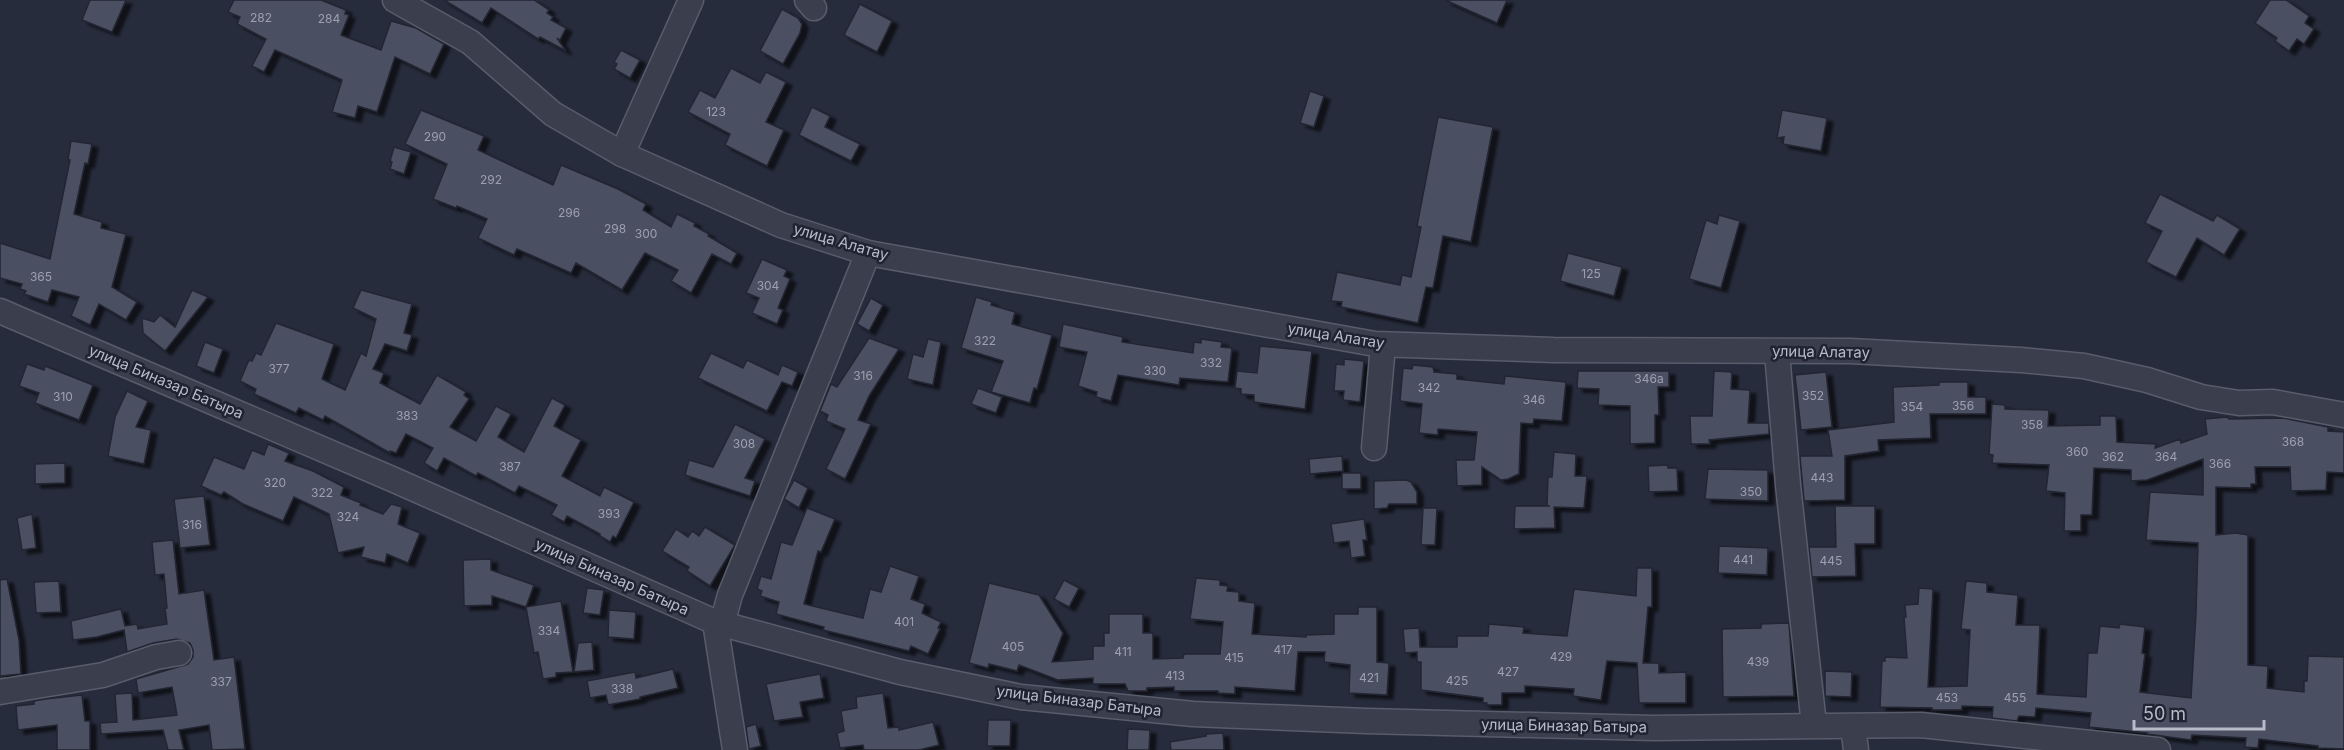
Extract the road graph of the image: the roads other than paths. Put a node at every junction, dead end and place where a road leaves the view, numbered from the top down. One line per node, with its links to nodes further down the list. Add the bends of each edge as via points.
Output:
1 (395, 0): 3 (street, улица Алатау, via 470,42 553,114)
2 (691, 0): 3 (street)
3 (622, 154): 4 (street, улица Алатау, via 781,225)
4 (868, 253): 6 (street, улица Алатау); 10 (street)
5 (0, 311): 10 (street, улица Биназар Батыра)
6 (1383, 345): 7 (street, улица Алатау); 9 (street)
7 (1777, 351): 8 (street, улица Алатау, via 1850,351 2084,366 2201,397 2239,403 2273,402); 13 (street)
8 (2344, 415)
9 (1374, 448)
10 (718, 623): 13 (street, улица Биназар Батыра, via 900,672 1021,697 1192,714 1654,728); 15 (street)
11 (178, 653): 12 (street, via 103,675)
12 (0, 692)
13 (1814, 725): 14 (street, улица Биназар Батыра)
14 (1854, 739): 16 (street, улица Биназар Батыра, via 1921,726)
15 (735, 750)
16 (2158, 750)

